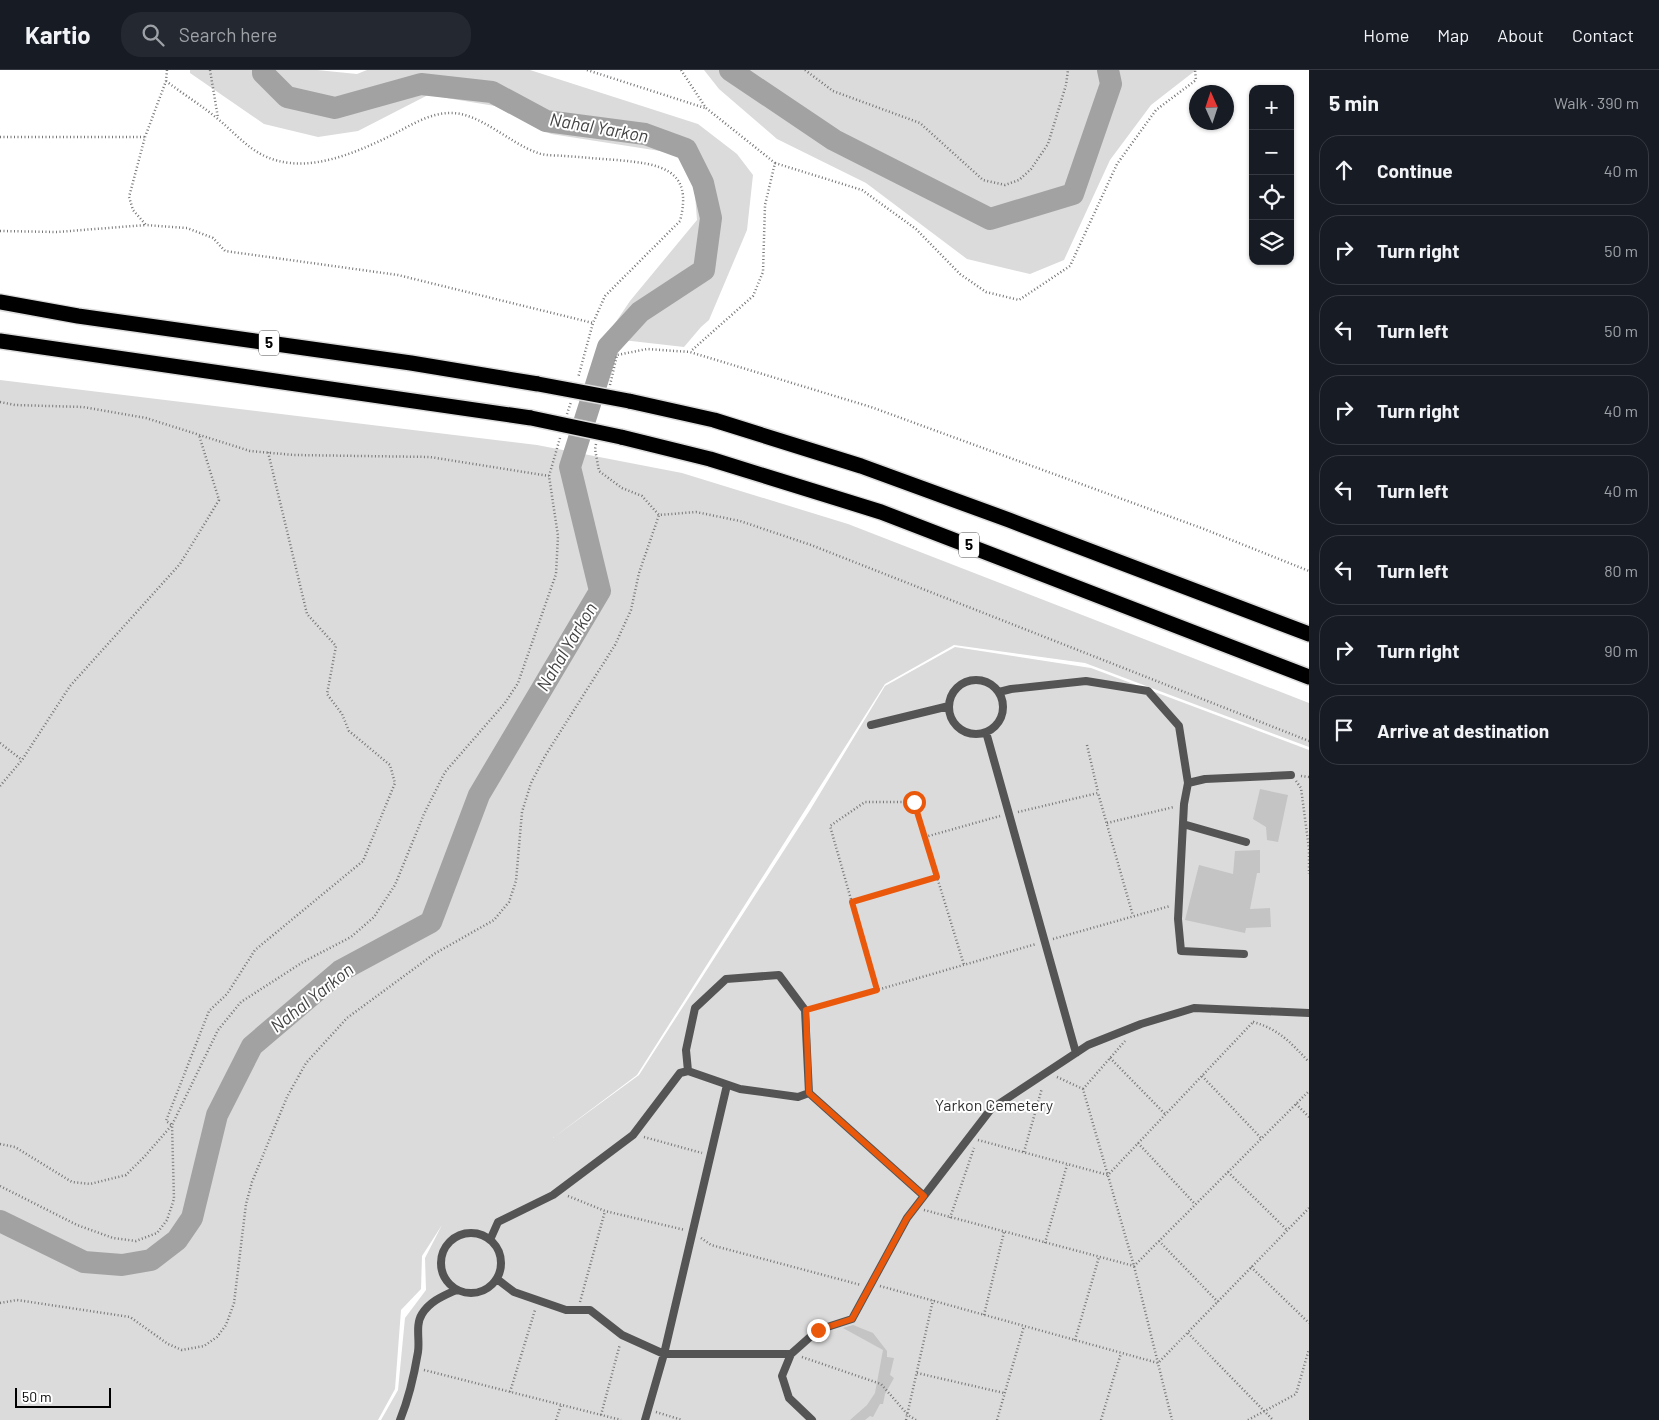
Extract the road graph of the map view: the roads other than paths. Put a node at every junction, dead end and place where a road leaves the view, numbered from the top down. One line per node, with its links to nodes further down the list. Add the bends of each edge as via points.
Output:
1 (0, 302): 3 (highway, 5, bridge, via 411,363 629,401 714,420 861,466)
2 (0, 341): 4 (highway, 5, bridge, via 531,418 710,459 881,512)
3 (1309, 634)
4 (1309, 676)
5 (999, 692): 6 (lane, via 984,682 966,682 952,695); 8 (lane, via 1003,711 1000,720); 10 (lane, via 1086,681 1148,691 1179,726)
6 (949, 706): 7 (lane); 8 (lane, via 950,716 957,727 977,734)
7 (871, 725)
8 (986, 732): 15 (lane)
9 (1291, 774): 10 (lane, via 1205,779)
10 (1188, 783): 11 (lane)
11 (1183, 824): 12 (lane); 13 (lane, via 1178,919 1181,951)
12 (1246, 842)
13 (1244, 954)
14 (1309, 1013): 15 (lane, via 1194,1008 1140,1024)
15 (1076, 1052): 19 (lane, via 991,1109)
16 (688, 1071): 17 (lane); 18 (lane, via 686,1050 696,1008 726,979 779,975 806,1010); 20 (lane, via 680,1073 633,1134 557,1192 498,1222)
17 (727, 1085): 18 (lane, via 798,1097); 23 (lane)
18 (809, 1093): 19 (lane)
19 (924, 1196): 24 (lane, via 907,1218 852,1319 818,1330)
20 (490, 1240): 21 (lane, via 500,1254); 22 (lane, via 482,1235 461,1234 445,1246 441,1255 442,1275)
21 (497, 1279): 22 (lane, via 474,1294); 23 (lane, via 514,1292 566,1310 590,1310 622,1335)
22 (456, 1290): 25 (lane, via 434,1300 421,1315 416,1368)
23 (664, 1354): 24 (lane); 26 (lane)
24 (791, 1354): 27 (lane, via 782,1376 789,1398)
25 (400, 1420)
26 (645, 1420)
27 (812, 1420)

